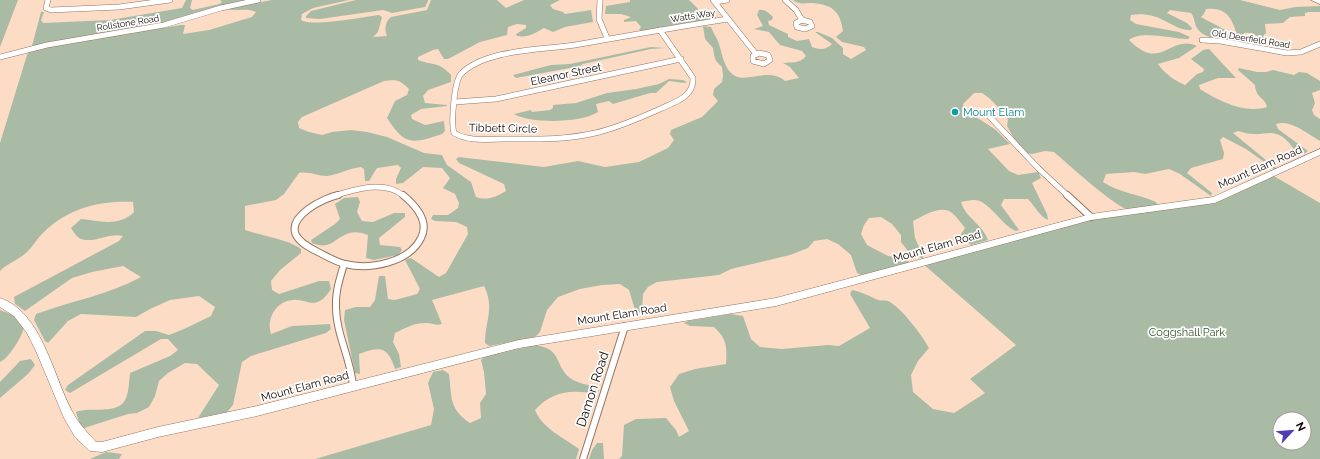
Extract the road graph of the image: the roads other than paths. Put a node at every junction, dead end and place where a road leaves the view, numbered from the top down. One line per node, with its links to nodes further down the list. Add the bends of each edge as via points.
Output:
1 (48, 0): 2 (street, via 46,8 51,10 119,7)
2 (170, 0)
3 (255, 0): 17 (street, Rollstone Road, via 167,24 51,44)
4 (600, 0): 13 (street, via 599,19)
5 (727, 0): 8 (street)
6 (785, 0): 11 (street)
7 (1314, 0): 9 (main road)
8 (714, 1): 10 (street)
9 (1320, 2)
10 (728, 19): 12 (street, Watts Way); 16 (street)
11 (802, 20)
12 (660, 30): 13 (street, Tibbett Circle); 18 (street, Tibbett Circle)
13 (607, 38): 19 (street, Tibbett Circle, via 515,52 474,65 459,76)
14 (1202, 40): 15 (street, Old Deerfield Road, via 1287,53 1299,52)
15 (1320, 44)
16 (756, 54)
17 (0, 57)
18 (680, 59): 19 (street, Eleanor Street, via 496,99); 19 (street, Tibbett Circle, via 693,78 694,85 683,98 626,124 582,136 557,139 464,138 454,133)
19 (455, 102)
20 (990, 117): 22 (street, via 1038,168)
21 (1320, 152): 22 (main road, Mount Elam Road, via 1215,200)
22 (1091, 217): 25 (main road, Mount Elam Road, via 984,244 794,298)
23 (344, 264): 23 (street, via 356,266 389,262 403,256 418,244 424,233 424,224 405,196 392,188 366,188 326,198 302,214 295,230 299,241); 26 (street, via 337,294 336,314)
24 (0, 302): 26 (main road, Mount Elam Road, via 12,308 25,322 36,340 71,419 94,447 238,416)
25 (625, 326): 26 (main road, Mount Elam Road, via 519,344); 27 (street, Damon Road)
26 (353, 386)
27 (583, 459)

